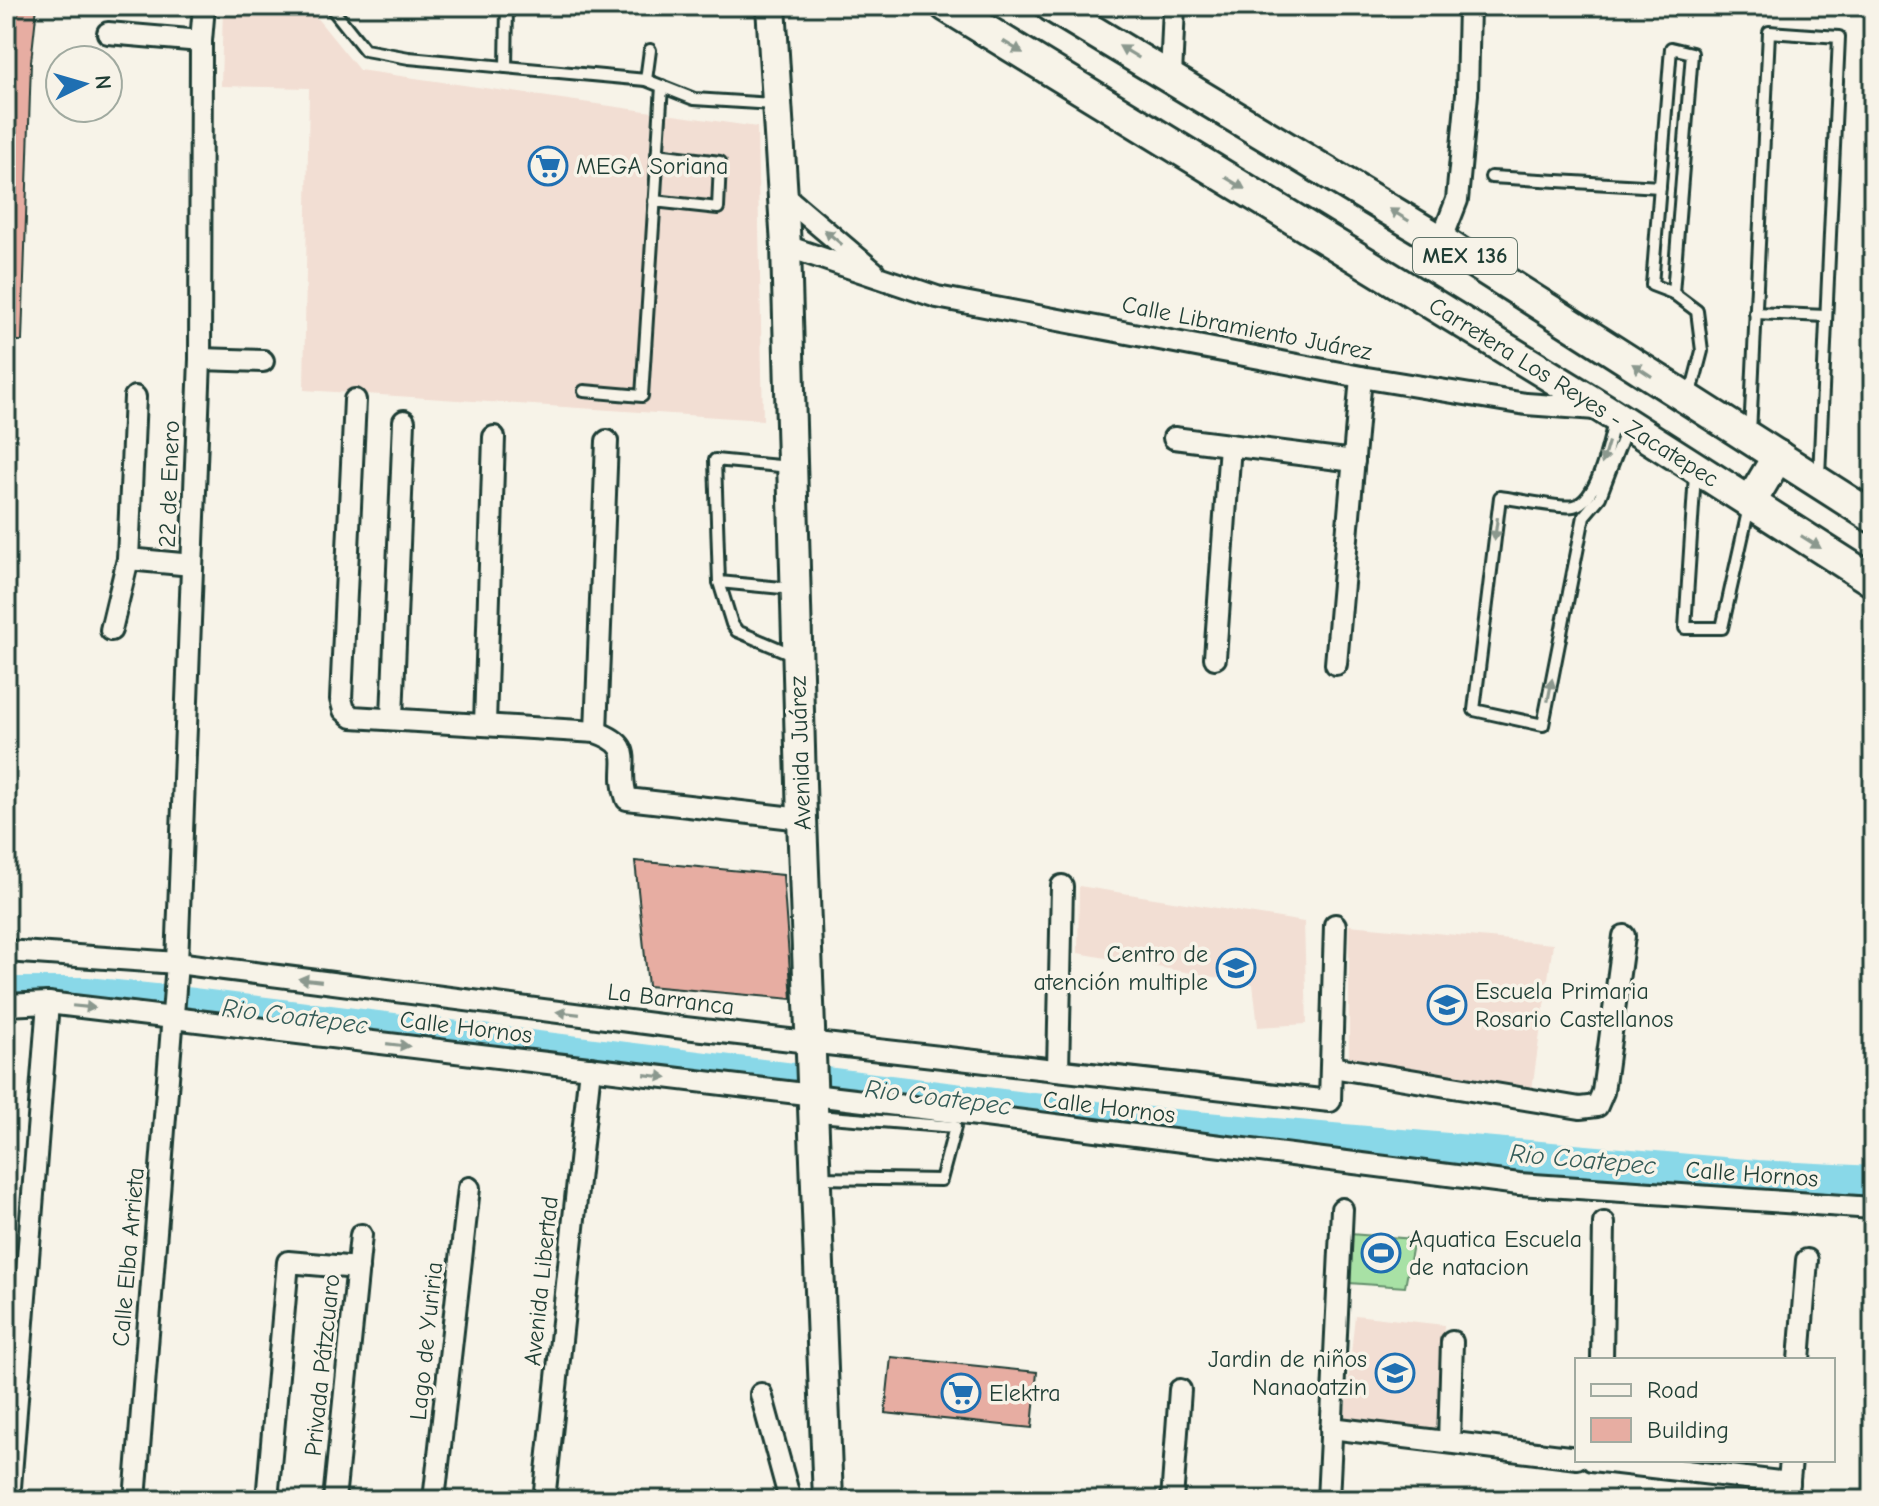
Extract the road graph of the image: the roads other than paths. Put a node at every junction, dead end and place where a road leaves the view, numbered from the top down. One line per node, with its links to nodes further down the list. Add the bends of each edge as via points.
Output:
1 (204, 6): 10 (street, 22 de Enero)
2 (330, 6): 12 (lane, via 365,50)
3 (507, 6): 12 (lane)
4 (771, 6): 16 (street, Avenida Juárez)
5 (946, 6): 35 (main road, Carretera Los Reyes - Zacatepec / MEX 136, one-way to 35)
6 (1051, 6): 13 (main road, MEX 136, one-way to 6)
7 (1174, 6): 13 (street)
8 (1469, 6): 22 (street, via 1457,200)
9 (108, 33): 10 (street)
10 (201, 41): 28 (street, 22 de Enero)
11 (650, 50): 14 (lane)
12 (506, 67): 14 (lane)
13 (1171, 77): 22 (main road, MEX 136, one-way to 13)
14 (646, 80): 15 (lane)
15 (662, 86): 16 (lane, via 694,99); 17 (lane)
16 (777, 104): 20 (street, Avenida Juárez)
17 (657, 154): 21 (lane); 21 (lane, via 720,162 718,208)
18 (1491, 177): 19 (lane)
19 (1660, 187): 25 (lane, via 1652,285); 25 (lane, via 1671,48 1692,53)
20 (782, 194): 23 (street, Avenida Juárez); 24 (street, Calle Libramiento Juárez, one-way to 20)
21 (654, 201): 31 (lane, via 642,396)
22 (1441, 241): 34 (main road, MEX 136, one-way to 22)
23 (786, 246): 24 (street, Calle Libramiento Juárez); 44 (street, Avenida Juárez)
24 (883, 280): 30 (street, Calle Libramiento Juárez, via 937,297)
25 (1673, 293): 34 (lane, via 1697,311 1702,351)
26 (1755, 313): 27 (lane); 27 (lane, via 1769,32 1839,37); 39 (lane)
27 (1826, 316): 46 (lane)
28 (200, 359): 29 (street); 50 (street, 22 de Enero)
29 (263, 361)
30 (1361, 377): 35 (street, Calle Libramiento Juárez); 43 (street)
31 (584, 391)
32 (135, 397): 49 (street)
33 (355, 400): 58 (street, via 341,699 352,717)
34 (1689, 400): 39 (main road, MEX 136)
35 (1616, 416): 35 (lane, one-way to 35, via 1586,501 1572,507 1500,497 1474,710 1543,725 1584,516 1600,497); 45 (main road, Carretera Los Reyes - Zacatepec / MEX 136)
36 (404, 421): 58 (street)
37 (494, 437): 59 (street)
38 (1174, 438): 41 (street)
39 (1749, 438): 42 (main road, MEX 136)
40 (607, 441): 60 (street)
41 (1230, 445): 43 (street); 56 (street)
42 (1778, 456): 46 (main road, MEX 136); 47 (main road)
43 (1354, 461): 57 (street)
44 (792, 467): 52 (lane, via 715,460); 53 (street, Avenida Juárez)
45 (1695, 468): 47 (main road, Carretera Los Reyes - Zacatepec / MEX 136); 47 (lane, via 1685,628 1722,628)
46 (1819, 482): 48 (main road, MEX 136)
47 (1750, 503): 51 (main road, Carretera Los Reyes - Zacatepec / MEX 136, one-way to 51)
48 (1873, 517)
49 (128, 559): 50 (street); 54 (street)
50 (192, 565): 66 (street, 22 de Enero)
51 (1873, 581)
52 (719, 582): 53 (lane); 55 (lane, via 737,631)
53 (796, 590): 55 (street, Avenida Juárez)
54 (111, 630)
55 (798, 657): 61 (street, Avenida Juárez)
56 (1215, 658)
57 (1336, 664)
58 (392, 717): 59 (street)
59 (485, 724): 60 (street)
60 (596, 732): 61 (street, via 620,744 627,799)
61 (802, 819): 70 (street, Avenida Juárez)
62 (1062, 886): 73 (street)
63 (1335, 925): 71 (street)
64 (1624, 936): 71 (street, via 1597,1106 1580,1108)
65 (6, 951): 66 (street, La Barranca)
66 (177, 966): 69 (street, 22 de Enero); 70 (street, La Barranca, one-way to 66, via 676,1027)
67 (48, 1003): 68 (street, Calle Hornos); 69 (street, Calle Hornos, one-way to 69); 94 (street)
68 (6, 1005)
69 (174, 1014): 72 (street, Calle Hornos, one-way to 72); 95 (street, Calle Elba Arrieta)
70 (813, 1051): 73 (street, La Barranca); 74 (street, Avenida Juárez)
71 (1332, 1067): 73 (street, La Barranca, via 1330,1101)
72 (590, 1068): 74 (street, Calle Hornos, one-way to 74); 99 (street, Avenida Libertad)
73 (1058, 1070)
74 (815, 1100): 75 (street, Avenida Juárez); 75 (lane, via 955,1127 941,1180); 77 (street, Calle Hornos, via 1519,1184)
75 (817, 1178): 101 (street, Avenida Juárez)
76 (469, 1188): 98 (street, Lago de Yuriria)
77 (1873, 1208)
78 (1342, 1209): 88 (street)
79 (1604, 1223): 84 (street)
80 (361, 1235): 82 (street, Privada Pátzcuaro)
81 (1807, 1260): 85 (street)
82 (358, 1268): 96 (street, via 288,1262); 97 (street, Privada Pátzcuaro)
83 (1452, 1342): 89 (street)
84 (1602, 1358)
85 (1799, 1358)
86 (1180, 1390): 102 (street)
87 (761, 1394): 100 (street)
88 (1331, 1428): 89 (street); 103 (street)
89 (1449, 1442): 90 (street)
90 (1575, 1458)
91 (1610, 1462): 93 (street)
92 (1791, 1462): 93 (street)
93 (1788, 1491)
94 (9, 1500)
95 (135, 1500)
96 (267, 1500)
97 (334, 1500)
98 (434, 1500)
99 (544, 1500)
100 (790, 1500)
101 (828, 1500)
102 (1172, 1500)
103 (1328, 1500)

